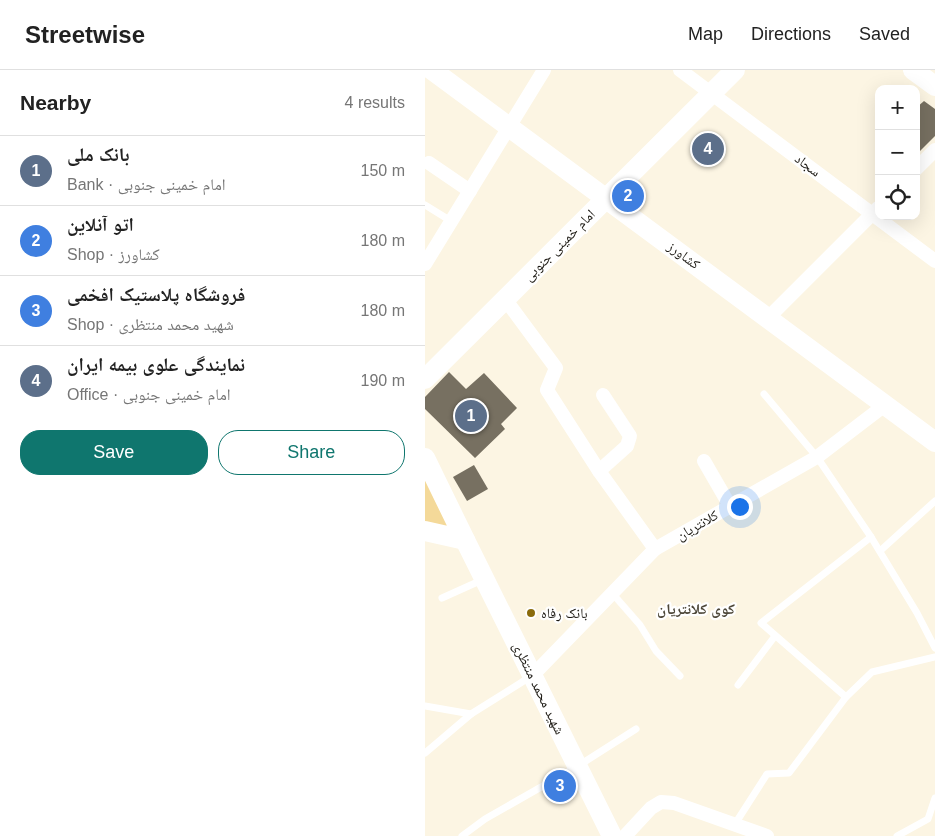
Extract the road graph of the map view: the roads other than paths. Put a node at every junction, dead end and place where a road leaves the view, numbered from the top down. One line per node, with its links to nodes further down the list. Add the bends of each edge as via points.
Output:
1 (432, 70): 8 (main road, کشاورز)
2 (544, 70): 8 (street)
3 (680, 70): 7 (street, سجاد)
4 (735, 70): 7 (main road, امام خمینی جنوبی)
5 (913, 70): 6 (main road)
6 (935, 86)
7 (711, 94): 13 (main road, امام خمینی جنوبی); 15 (street, سجاد)
8 (509, 126): 12 (street); 13 (main road, کشاورز)
9 (935, 150): 11 (street)
10 (429, 163): 12 (street)
11 (920, 165)
12 (470, 191): 18 (street)
13 (606, 198): 21 (main road, امام خمینی جنوبی); 22 (main road, کشاورز)
14 (425, 205): 18 (lane)
15 (875, 209)
16 (875, 211): 22 (street)
17 (888, 220): 19 (street, سجاد)
18 (451, 221): 20 (street)
19 (935, 261)
20 (425, 264)
21 (505, 299): 23 (main road, امام خمینی جنوبی); 31 (street, via 556,368 547,390)
22 (768, 318): 26 (main road, کشاورز)
23 (425, 379)
24 (764, 394): 28 (lane)
25 (603, 395): 31 (street, via 630,436 627,446)
26 (885, 405): 27 (main road, کشاورز); 28 (street, کلانتریان)
27 (935, 442)
28 (817, 457): 33 (street, کلانتریان); 35 (lane)
29 (425, 458): 36 (main road, شهید محمد منتظری)
30 (704, 461): 33 (street)
31 (599, 471): 37 (street)
32 (935, 501): 38 (lane)
33 (730, 506): 37 (street, کلانتریان)
34 (425, 531): 36 (main road)
35 (871, 537): 38 (lane); 42 (lane, via 761,624)
36 (465, 540): 39 (main road, شهید محمد منتظری)
37 (655, 549): 40 (street, کلانتریان)
38 (880, 551): 43 (lane)
39 (485, 579): 41 (lane); 45 (main road, شهید محمد منتظری)
40 (613, 593): 45 (street, کلانتریان); 46 (lane, via 640,625 656,651)
41 (442, 598)
42 (775, 636): 47 (lane); 48 (lane)
43 (935, 648)
44 (935, 657): 48 (lane, via 872,672)
45 (533, 675): 50 (lane); 53 (main road, شهید محمد منتظری)
46 (680, 676)
47 (738, 685)
48 (846, 697): 55 (lane, via 789,773 767,774)
49 (425, 706): 50 (lane)
50 (471, 714): 52 (lane)
51 (637, 729): 53 (lane)
52 (425, 753)
53 (578, 766): 56 (lane, via 485,819); 57 (main road, شهید محمد منتظری)
54 (935, 798): 60 (lane, via 928,819)
55 (735, 824): 58 (street, via 661,802 651,808); 59 (street)
56 (462, 836)
57 (612, 836)
58 (625, 836)
59 (767, 836)
60 (897, 836)

